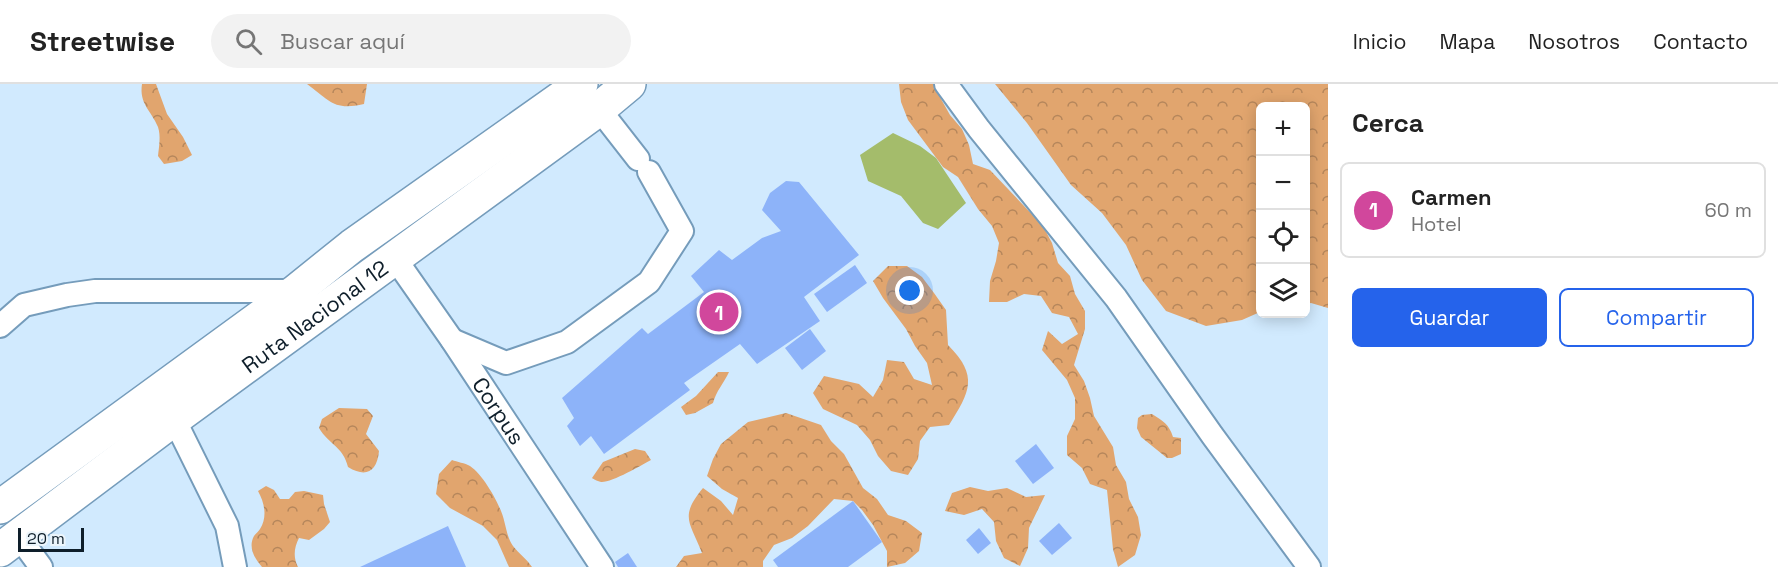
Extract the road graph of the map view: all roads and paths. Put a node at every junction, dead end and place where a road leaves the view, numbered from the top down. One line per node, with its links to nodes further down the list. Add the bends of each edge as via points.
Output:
1 (629, 84): 3 (highway, Ruta Nacional 12)
2 (946, 84): 14 (street, via 1116,298)
3 (590, 96): 4 (highway, Ruta Nacional 12); 5 (highway, Ruta Nacional 12, via 352,246); 7 (street, via 644,165 682,231 649,282 567,342 506,363)
4 (394, 257): 7 (street, Corpus); 8 (highway, Ruta Nacional 12)
5 (296, 291): 6 (street, via 95,291 24,305); 9 (highway, Ruta Nacional 12)
6 (0, 326)
7 (452, 340): 13 (street, Corpus)
8 (174, 419): 10 (highway, Ruta Nacional 12); 12 (street, via 227,526)
9 (0, 507)
10 (9, 544): 11 (street)
11 (41, 567)
12 (235, 567)
13 (602, 567)
14 (1309, 567)

